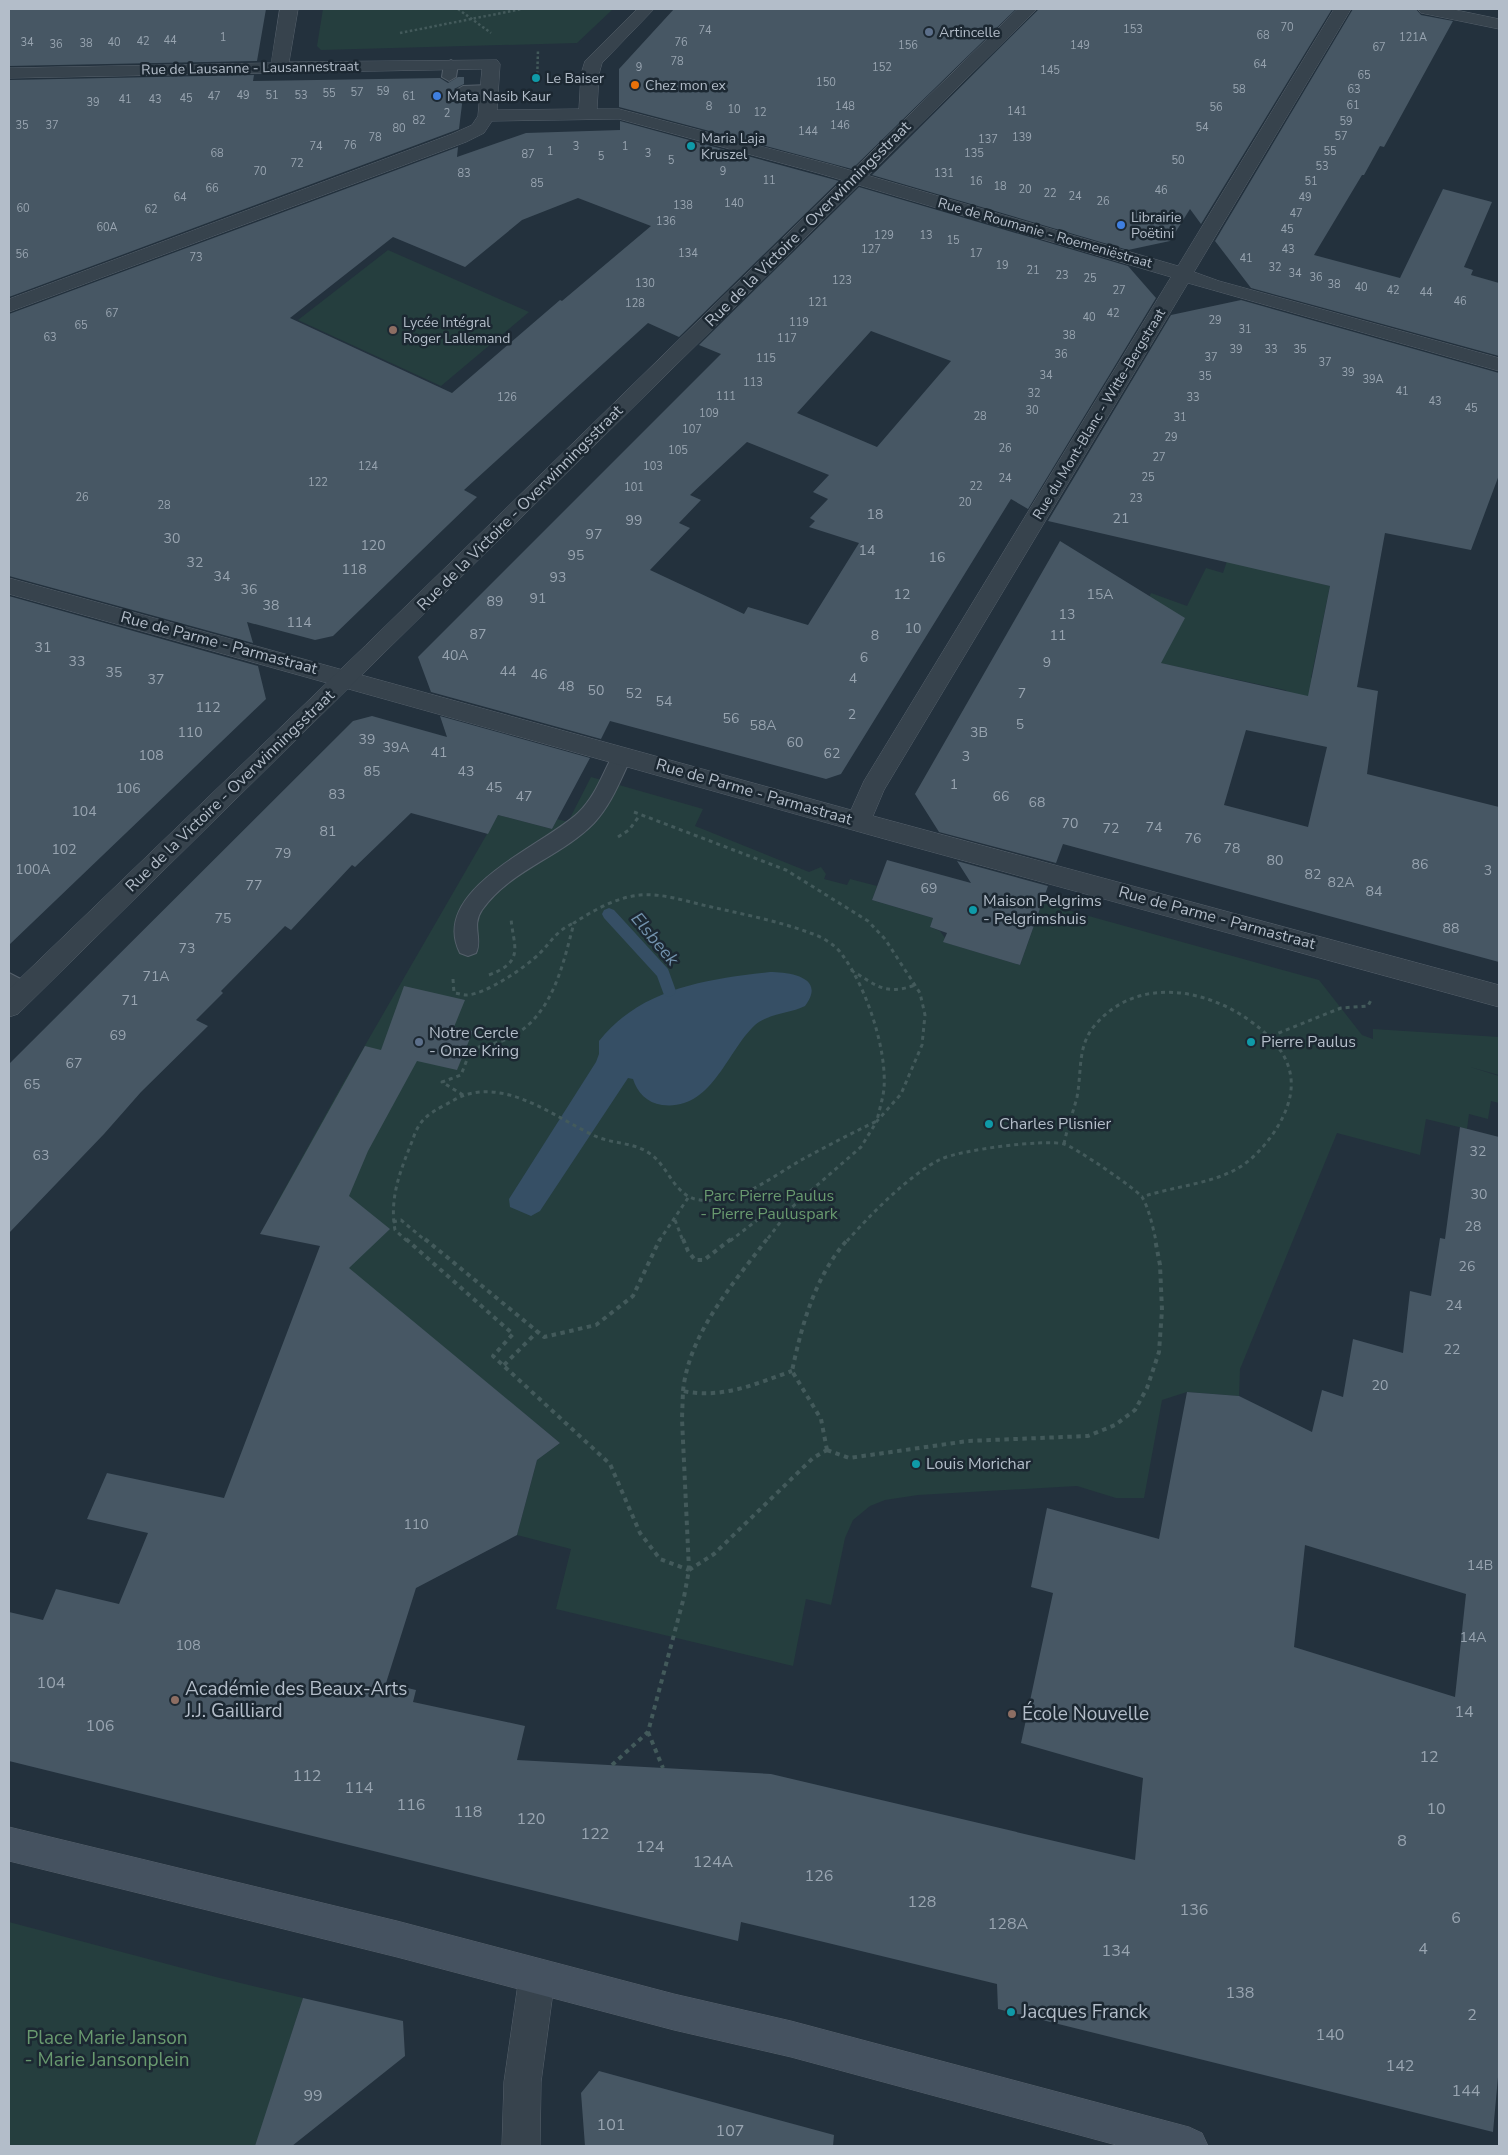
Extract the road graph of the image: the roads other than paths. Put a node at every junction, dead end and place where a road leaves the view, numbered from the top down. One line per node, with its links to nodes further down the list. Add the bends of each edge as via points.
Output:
1 (289, 9): 7 (street)
2 (646, 9): 11 (street, via 594,61 590,74)
3 (1028, 9): 13 (street, Rue de la Victoire - Overwinningsstraat)
4 (1343, 9): 14 (street, Rue du Mont-Blanc - Witte-Bergstraat)
5 (1428, 9): 6 (street)
6 (1499, 24)
7 (278, 67): 8 (street, Rue de Lausanne - Lausannestraat); 9 (street, Rue de Lausanne - Lausannestraat, via 450,71 491,64)
8 (9, 73)
9 (489, 89): 10 (lane); 12 (street)
10 (463, 90)
11 (588, 114): 12 (street, Rue de Roumanie - Roemeniëstraat); 13 (street, Rue de Roumanie - Roemeniëstraat, via 619,114)
12 (488, 116): 15 (street, via 478,129 459,138)
13 (856, 178): 14 (street, Rue de Roumanie - Roemeniëstraat); 18 (street, Rue de la Victoire - Overwinningsstraat)
14 (1184, 274): 16 (street, Rue de Roumanie - Roemeniëstraat, via 1222,288); 20 (street, Rue du Mont-Blanc - Witte-Bergstraat, via 873,788)
15 (9, 306)
16 (1499, 365)
17 (9, 586): 18 (street, Rue de Parme - Parmastraat)
18 (347, 678): 19 (street, Rue de Parme - Parmastraat); 22 (street, Rue de la Victoire - Overwinningsstraat)
19 (622, 756): 20 (street, Rue de Parme - Parmastraat); 21 (lane, via 601,800 586,819 493,885 479,899 466,920)
20 (858, 822): 23 (street, Rue de Parme - Parmastraat)
21 (468, 947)
22 (14, 993)
23 (1499, 996)
24 (9, 1844): 25 (main road, via 397,1939)
25 (537, 1977): 26 (street, via 525,2044); 27 (main road, via 833,2050)
26 (521, 2146)
27 (1189, 2146)

